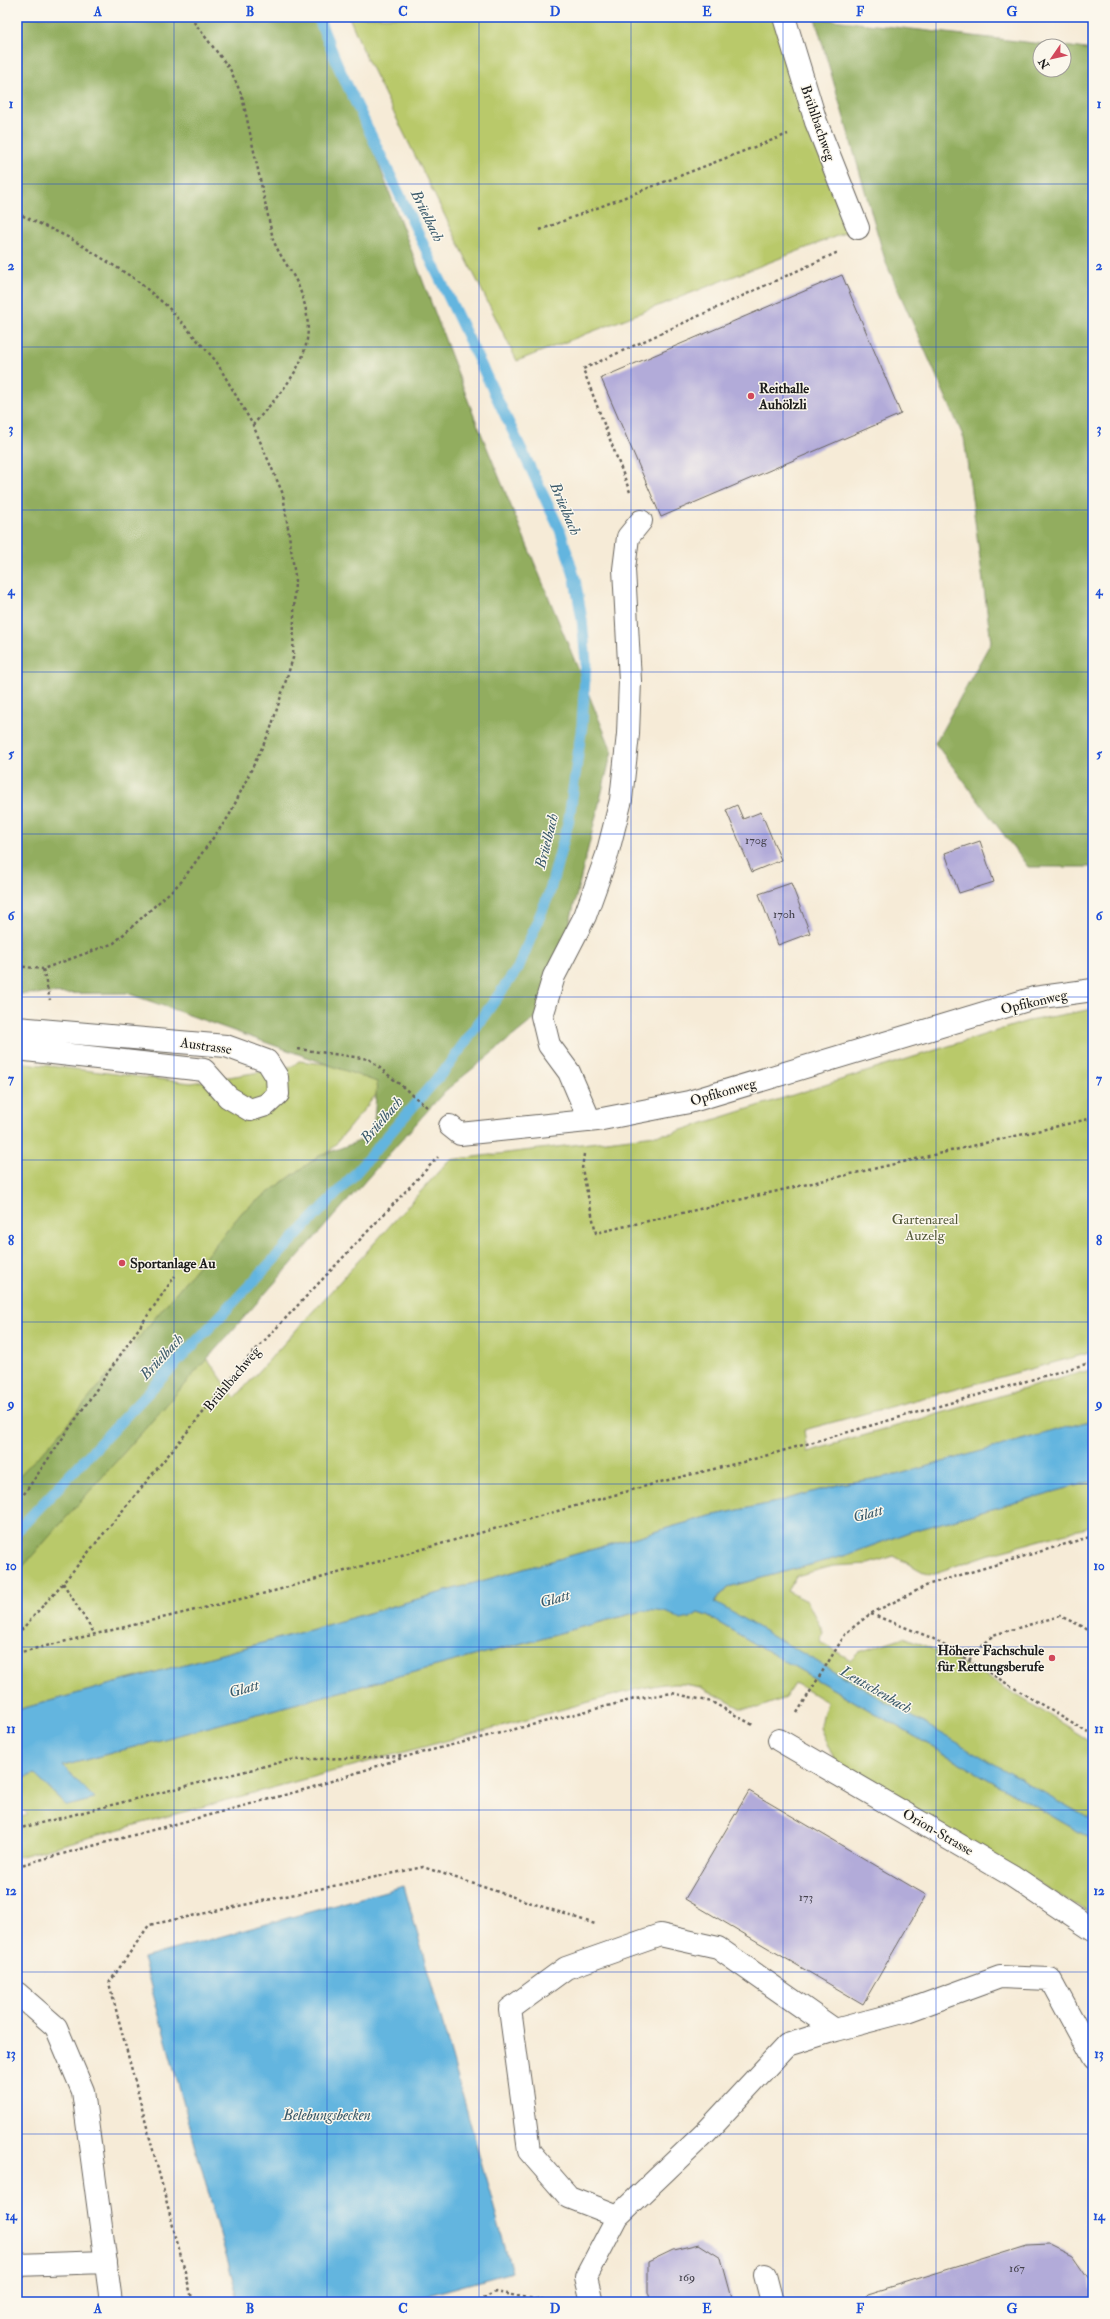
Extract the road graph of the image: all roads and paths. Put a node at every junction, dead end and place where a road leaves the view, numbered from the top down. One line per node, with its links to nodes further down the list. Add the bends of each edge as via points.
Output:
1 (190, 17): 7 (path, via 230,69 242,96 273,240 297,284 308,314 307,344 294,375)
2 (784, 17): 3 (street, Brühlbachweg)
3 (816, 122): 5 (street, Brühlbachweg); 6 (path)
4 (17, 213): 7 (path, via 39,222 100,256 135,279 167,306 216,361)
5 (858, 228): 8 (path, via 839,251 583,368)
6 (540, 230)
7 (253, 425): 10 (path, via 283,494 295,576 293,658 270,732 229,816 181,882 114,942)
8 (641, 521): 17 (street, via 628,537 624,569 630,681 628,734 621,800 607,855 590,902 554,976 542,1016 549,1045 568,1072)
9 (17, 966): 10 (path)
10 (43, 969): 13 (path)
11 (1093, 990): 17 (street, Opfikonweg, via 1034,998 689,1102)
12 (17, 1028): 13 (street, Austrasse)
13 (58, 1032): 15 (street, Austrasse, via 226,1046)
14 (17, 1049): 15 (street, Austrasse, via 204,1070 228,1097 250,1110 266,1105 278,1094 277,1077)
15 (267, 1061): 18 (path, via 287,1048 369,1059)
16 (1093, 1118): 17 (path, via 596,1233 582,1169)
17 (590, 1121): 18 (street, Opfikonweg)
18 (455, 1130): 23 (path, Brühlbachweg, via 248,1358)
19 (175, 1276): 21 (path)
20 (1093, 1362): 25 (path, via 747,1461 664,1481 274,1591)
21 (17, 1504)
22 (1093, 1536): 24 (path, via 930,1584)
23 (63, 1583): 25 (path); 26 (path, Brühlbachweg)
24 (870, 1614): 29 (path, via 932,1638); 30 (path, via 846,1633)
25 (94, 1633): 28 (path)
26 (17, 1635)
27 (1093, 1635): 29 (path, via 1084,1627 1060,1616 993,1635)
28 (17, 1653)
29 (969, 1660): 31 (path)
30 (796, 1714)
31 (1093, 1736)
32 (779, 1740): 33 (path, via 712,1702 672,1693); 36 (street, Orion-Strasse, via 1011,1875)
33 (408, 1756): 34 (path, via 289,1760); 35 (path, via 307,1789)
34 (17, 1829)
35 (17, 1866)
36 (1093, 1930)
37 (644, 1940): 39 (street, via 660,1934 718,1948); 41 (street, via 566,1968 510,2009 529,2151 569,2197); 46 (path, via 423,1867 149,1924 109,1984)
38 (17, 1993): 42 (street, via 56,2027 83,2091)
39 (835, 2030): 40 (street, via 907,2011 1000,1977 1050,1979); 41 (street, via 787,2045 706,2132)
40 (1093, 2058)
41 (618, 2216): 49 (street, via 586,2277)
42 (106, 2262): 43 (street); 45 (street)
43 (17, 2265)
44 (764, 2275): 50 (street)
45 (111, 2302)
46 (193, 2302)
47 (478, 2302): 48 (path, via 495,2292)
48 (551, 2302)
49 (592, 2302)
50 (772, 2302)

